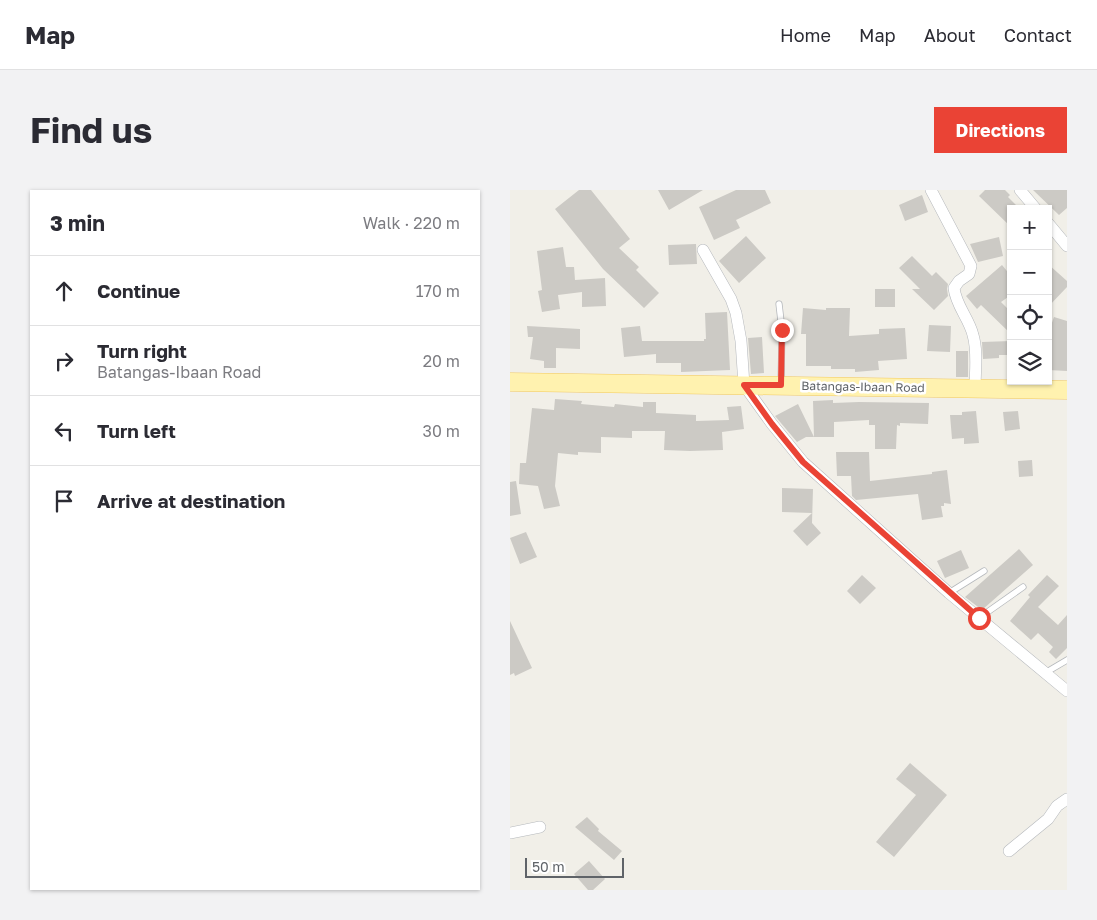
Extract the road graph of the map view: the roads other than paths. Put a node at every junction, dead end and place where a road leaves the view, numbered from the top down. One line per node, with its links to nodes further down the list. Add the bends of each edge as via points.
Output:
1 (931, 190): 11 (street, via 970,266 969,274 954,288 973,334)
2 (1020, 190): 3 (street)
3 (1033, 205)
4 (1052, 228): 5 (street)
5 (1067, 246)
6 (703, 250): 9 (street, via 736,313)
7 (779, 304): 10 (lane)
8 (510, 382): 9 (main road, Batangas-Ibaan Road)
9 (744, 385): 10 (main road, Batangas-Ibaan Road); 15 (street, via 803,462)
10 (781, 385): 11 (main road, Batangas-Ibaan Road)
11 (975, 390): 12 (main road, Batangas-Ibaan Road)
12 (1067, 390)
13 (984, 572): 15 (lane)
14 (1023, 587): 16 (lane)
15 (950, 593): 16 (street)
16 (979, 618): 18 (street)
17 (1067, 660): 18 (lane)
18 (1045, 673): 19 (street)
19 (1067, 691)
20 (1067, 799): 23 (street)
21 (540, 827): 22 (street)
22 (510, 833)
23 (1009, 851)

